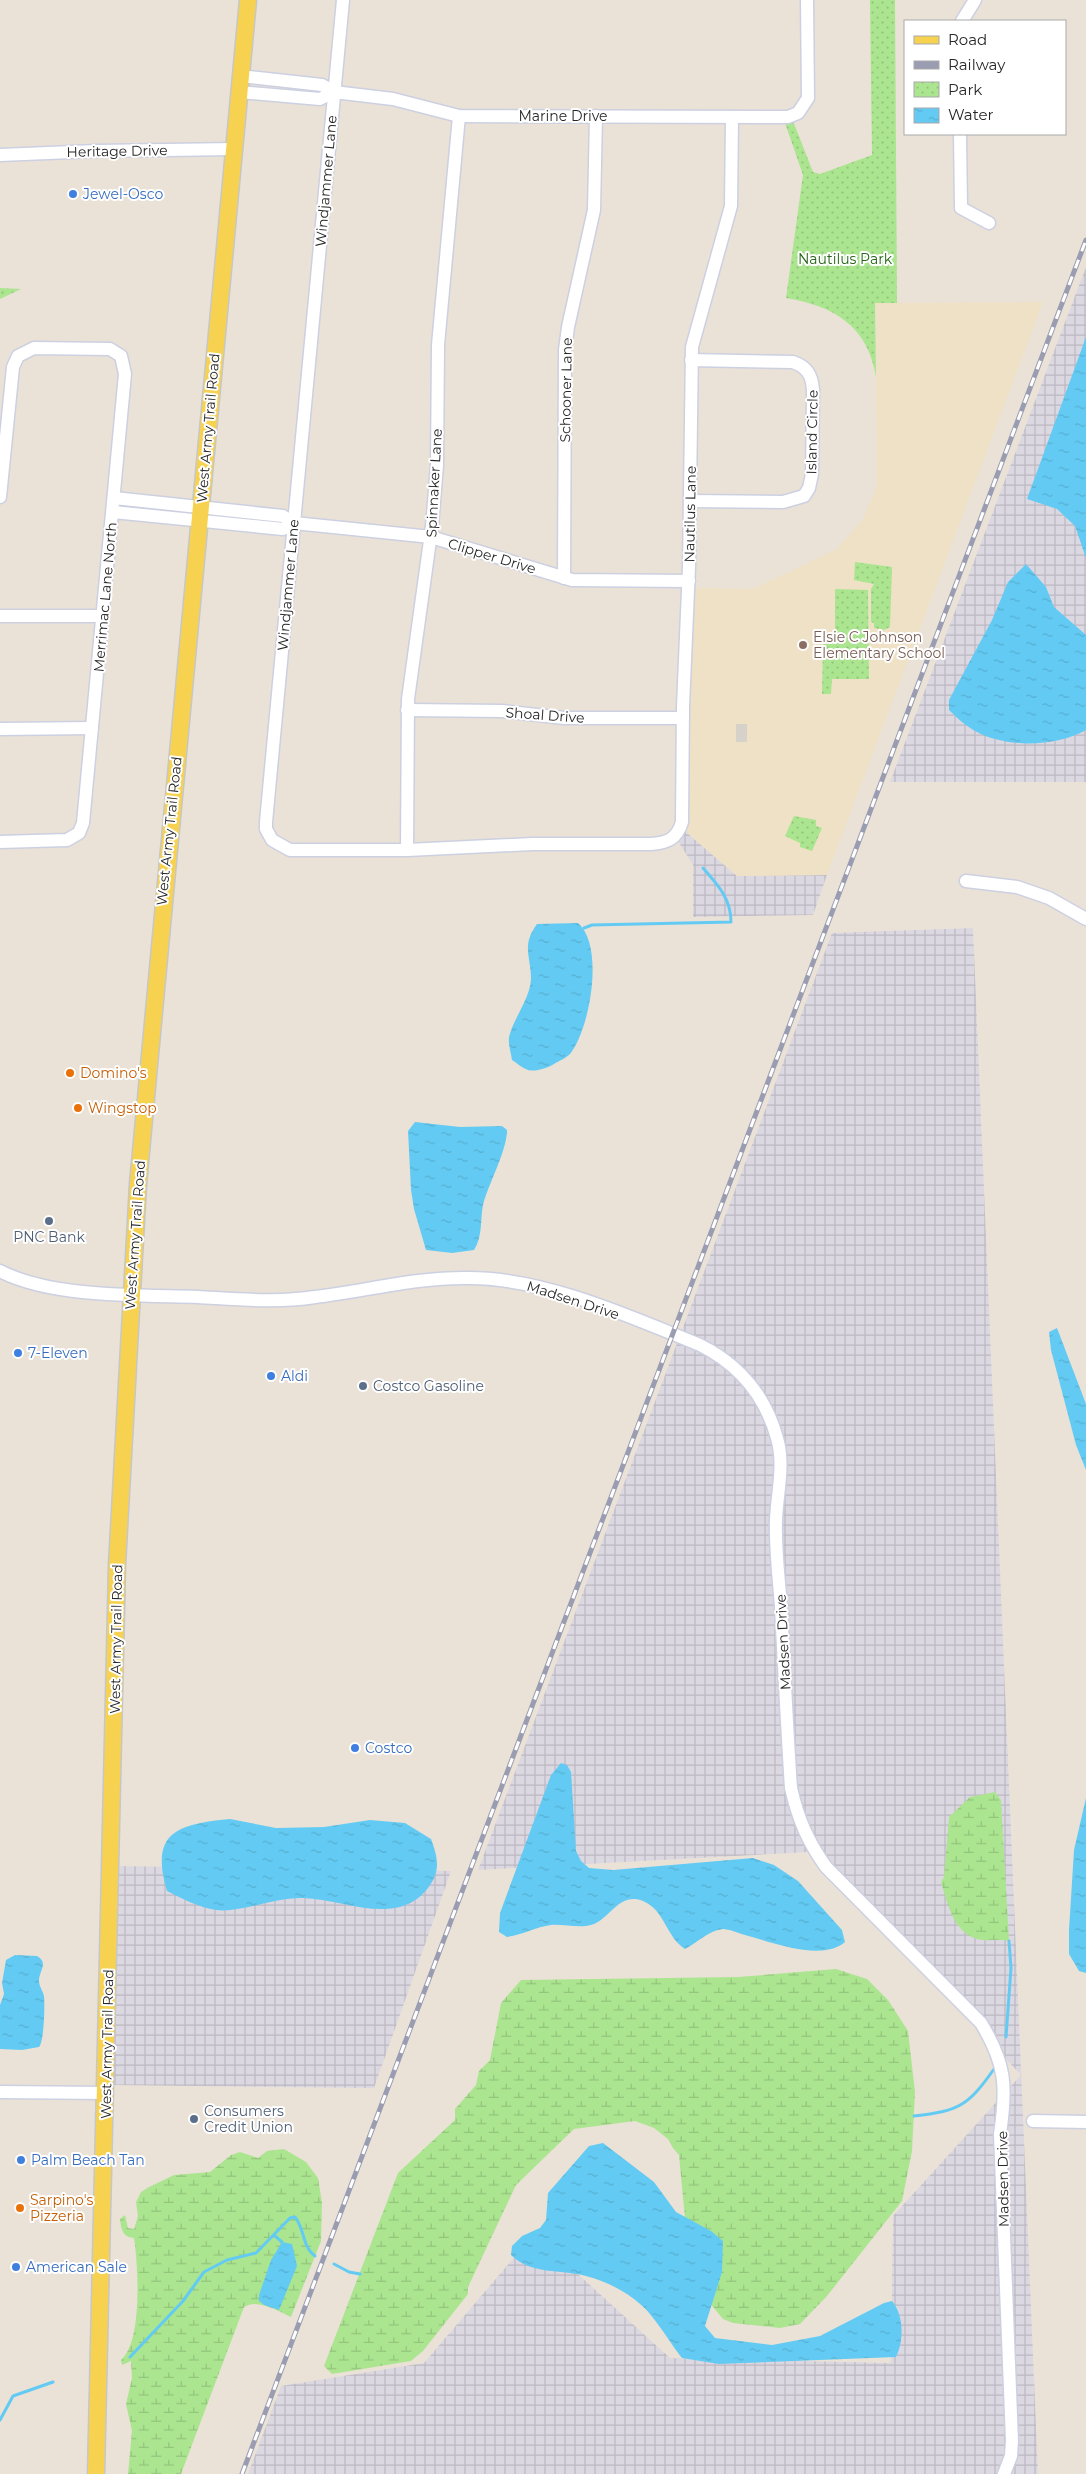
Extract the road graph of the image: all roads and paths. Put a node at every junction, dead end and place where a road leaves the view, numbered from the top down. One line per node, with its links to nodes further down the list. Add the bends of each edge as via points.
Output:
1 (248, 0): 6 (main road, West Army Trail Road)
2 (343, 0): 7 (street, Windjammer Lane)
3 (806, 0): 10 (street, Marine Drive, via 808,90 805,105 793,116)
4 (975, 0): 5 (street)
5 (963, 20)
6 (240, 84): 7 (street, Marine Drive, via 322,85); 12 (main road, West Army Trail Road)
7 (334, 92): 8 (street, Marine Drive, via 393,99); 21 (street, Windjammer Lane)
8 (459, 116): 9 (street, Marine Drive); 22 (street, Spinnaker Lane, via 438,345 437,465)
9 (596, 116): 10 (street, Marine Drive); 23 (street, Schooner Lane, via 594,210 565,350)
10 (732, 118): 15 (street, Nautilus Lane, via 730,206)
11 (960, 135): 14 (street, via 961,208)
12 (235, 149): 13 (street, Heritage Drive, via 96,150); 20 (main road, West Army Trail Road)
13 (0, 155)
14 (989, 224)
15 (691, 360): 18 (street, Nautilus Lane); 18 (street, Island Circle, via 793,362 806,370 813,390 812,474 804,496 783,502)
16 (0, 497): 17 (street, Merrimac Lane North, via 16,359 22,352 34,348 104,348 120,356 126,374)
17 (114, 498): 19 (street, Merrimac Lane North); 20 (street, Clipper Drive)
18 (690, 501): 24 (street, Nautilus Lane)
19 (113, 512): 20 (street, Clipper Drive); 26 (street, Merrimac Lane North)
20 (200, 514): 21 (street, Clipper Drive, via 282,529); 37 (main road, West Army Trail Road, via 152,1018)
21 (294, 523): 22 (street, Clipper Drive); 33 (street, Windjammer Lane, via 266,829 272,840 290,850)
22 (431, 537): 23 (street, Clipper Drive); 27 (street, Spinnaker Lane)
23 (564, 578): 24 (street, Clipper Drive, via 582,581)
24 (689, 581): 28 (street, Nautilus Lane)
25 (0, 616): 26 (street)
26 (103, 616): 29 (street, Merrimac Lane North)
27 (408, 710): 28 (street, Shoal Drive, via 502,711 564,718); 33 (street, Spinnaker Lane)
28 (682, 718): 32 (street, Nautilus Lane, via 682,822 678,832 661,843)
29 (92, 728): 30 (street); 31 (street, Merrimac Lane North, via 83,818 76,836 59,841)
30 (0, 729)
31 (0, 842)
32 (598, 844): 33 (street, Windjammer Lane)
33 (406, 850)
34 (966, 881): 35 (street, via 1017,887 1049,898)
35 (1086, 919)
36 (0, 1271): 37 (street, Madsen Drive, via 32,1283)
37 (132, 1295): 39 (main road, West Army Trail Road, via 117,1565); 43 (street, Madsen Drive, via 300,1299 442,1279 512,1281 562,1293 700,1345 718,1354 754,1387 778,1440 780,1467 776,1521 791,1788 797,1814 809,1842 826,1867 981,2023 995,2046 1004,2078 1000,2134 1012,2441 1011,2456)
38 (0, 2092): 39 (street)
39 (106, 2093): 42 (main road, West Army Trail Road)
40 (1033, 2122): 41 (street)
41 (1086, 2122)
42 (96, 2474)
43 (1004, 2474)

